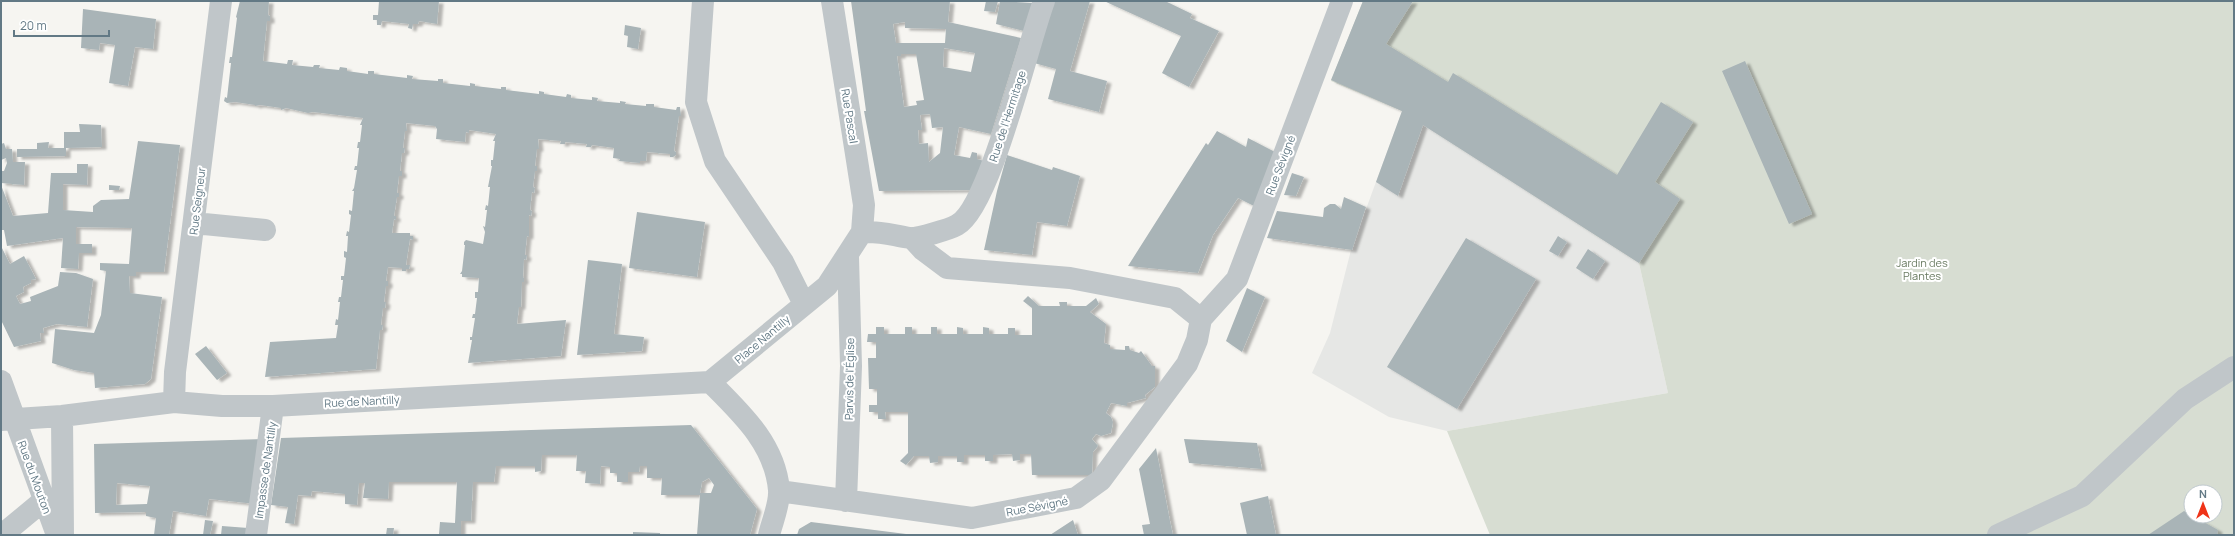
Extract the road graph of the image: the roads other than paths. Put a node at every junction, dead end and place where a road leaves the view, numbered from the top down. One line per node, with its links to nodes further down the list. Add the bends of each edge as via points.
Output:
1 (221, 1): 6 (street, Rue Seigneur)
2 (703, 1): 11 (street, via 696,102 715,161 783,262)
3 (832, 1): 8 (street, Rue Pascal, via 864,205)
4 (1044, 1): 9 (street, Rue de l'Hermitage, via 1000,146 970,215 957,225)
5 (1342, 1): 12 (street, Rue Sévigné, via 1237,279)
6 (194, 223): 7 (street); 16 (street, Rue Seigneur, via 175,372)
7 (265, 230)
8 (862, 232): 9 (street, via 880,231); 10 (street, Place Nantilly)
9 (912, 238): 12 (street, via 947,268 1070,278 1175,298)
10 (848, 257): 11 (street, Place Nantilly, via 827,286); 22 (street, Parvis de l'Église, via 851,366)
11 (804, 304): 15 (street, Place Nantilly)
12 (1201, 319): 23 (street, Rue Sévigné, via 1197,340 1187,364 1101,480 1076,498)
13 (2234, 367): 29 (street, via 2185,399 2082,496)
14 (1, 381): 19 (street, Rue du Mouton)
15 (710, 382): 17 (street, Rue de Nantilly); 20 (street, via 749,422 771,455)
16 (174, 402): 17 (street, Rue de Nantilly, via 222,406); 18 (street, Rue de Nantilly)
17 (274, 406): 27 (street, Impasse de Nantilly)
18 (62, 416): 19 (street, Rue de Nantilly); 26 (street, Rue du Mouton)
19 (8, 420): 21 (street, Rue du Mouton)
20 (779, 491): 22 (street, Rue Sévigné); 28 (street)
21 (44, 501): 24 (street); 25 (street, Rue du Mouton)
22 (846, 501): 23 (street, Rue Sévigné)
23 (974, 527)
24 (2, 535)
25 (57, 535)
26 (63, 535)
27 (256, 535)
28 (770, 535)
29 (1998, 535)

